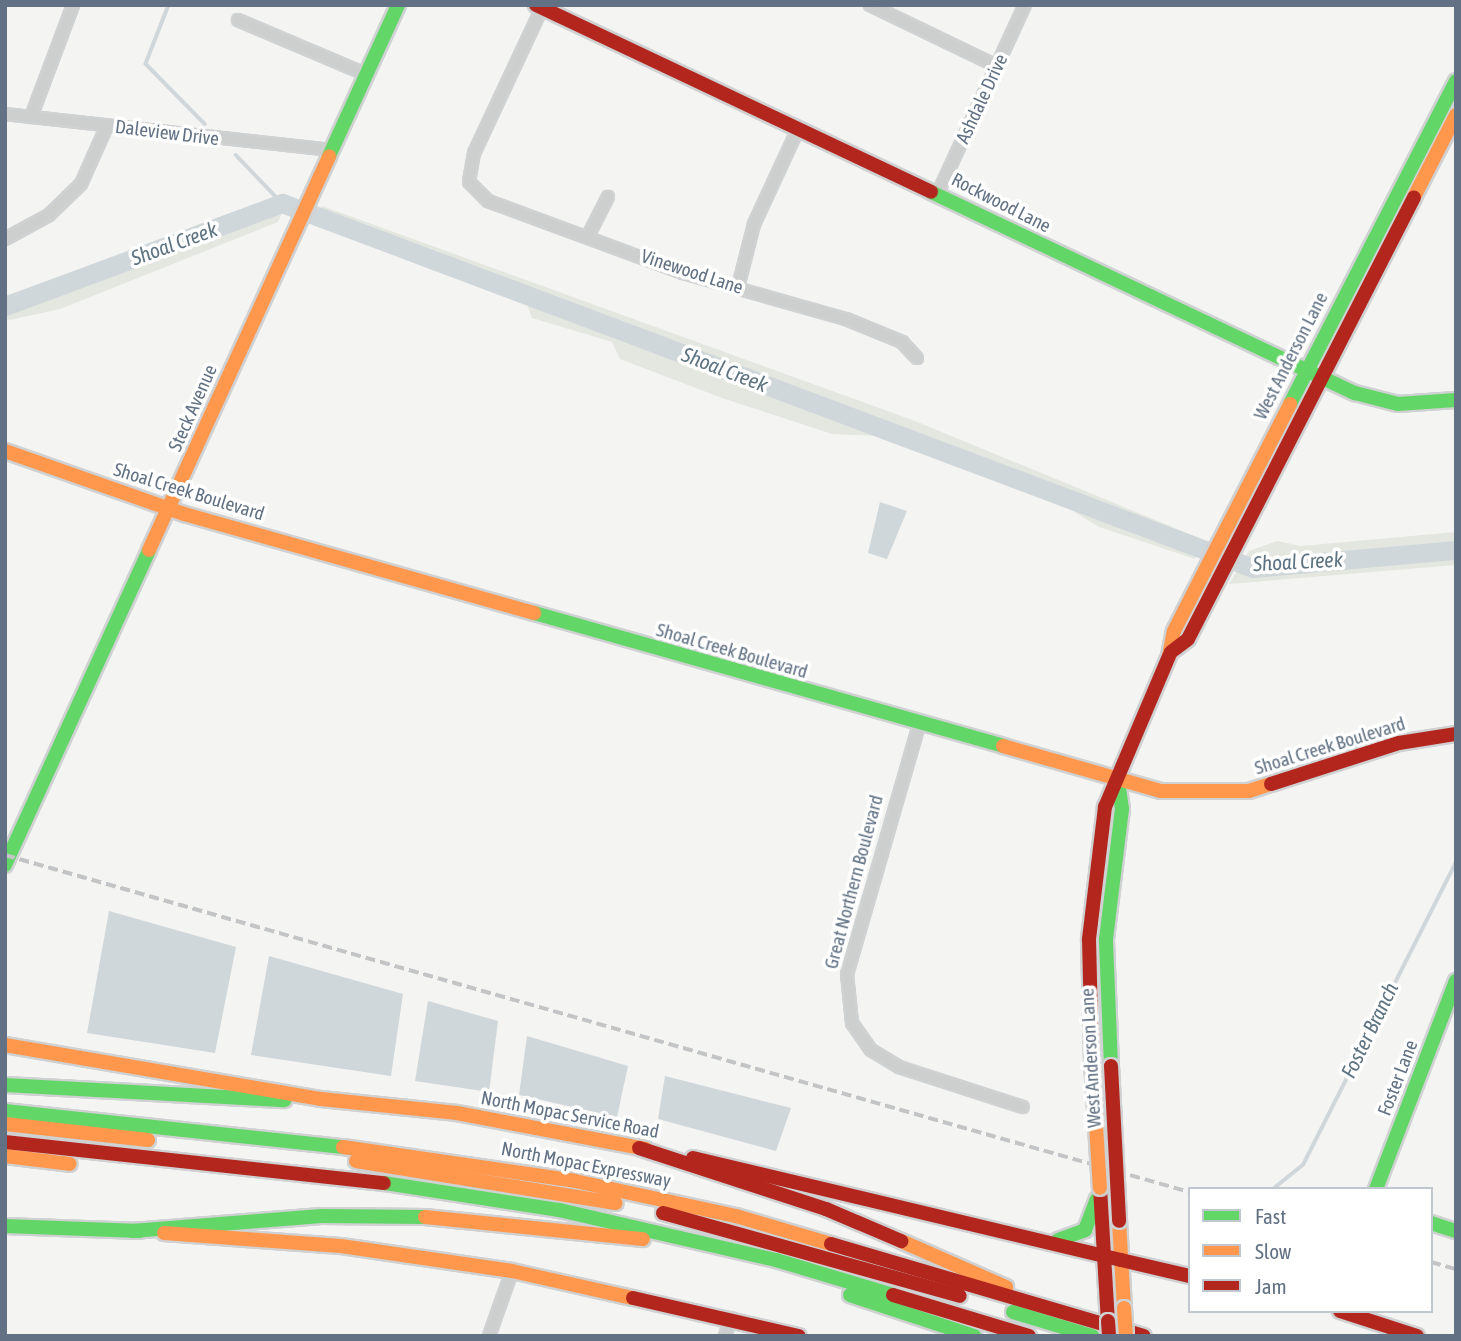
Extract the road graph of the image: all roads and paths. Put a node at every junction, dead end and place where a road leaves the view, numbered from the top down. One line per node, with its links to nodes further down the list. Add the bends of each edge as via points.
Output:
1 (74, 5): 12 (street)
2 (398, 5): 8 (main road, Steck Avenue)
3 (870, 5): 7 (street)
4 (1025, 5): 7 (street, Ashdale Drive)
5 (539, 7): 14 (main road, Rockwood Lane); 20 (street, Vinewood Lane, via 474,153 470,182 488,201)
6 (238, 20): 8 (street)
7 (997, 66): 18 (street, Ashdale Drive)
8 (365, 74): 15 (main road, Steck Avenue)
9 (1456, 81): 16 (main road, West Anderson Lane)
10 (5, 114): 12 (street, Daleview Drive)
11 (1456, 115): 17 (main road, West Anderson Lane)
12 (32, 117): 13 (street, Daleview Drive)
13 (107, 126): 15 (street, Daleview Drive); 21 (street, via 81,184 50,215)
14 (799, 129): 18 (main road, Rockwood Lane); 22 (street, via 754,224)
15 (330, 150): 30 (main road, Steck Avenue)
16 (1408, 173): 17 (main road); 24 (main road, West Anderson Lane)
17 (1422, 179): 25 (main road, West Anderson Lane)
18 (938, 193): 24 (main road, Rockwood Lane)
19 (608, 197): 20 (street)
20 (589, 236): 22 (street, Vinewood Lane)
21 (5, 239)
22 (738, 287): 23 (street, Vinewood Lane, via 846,319 902,342)
23 (916, 358)
24 (1305, 369): 25 (main road, Rockwood Lane); 28 (main road, West Anderson Lane)
25 (1320, 376): 26 (main road, Rockwood Lane, via 1398,404); 29 (main road, West Anderson Lane)
26 (1456, 400)
27 (5, 452): 30 (main road, Shoal Creek Boulevard)
28 (1240, 500): 29 (main road); 31 (main road, West Anderson Lane)
29 (1254, 507): 31 (main road, West Anderson Lane, via 1237,541)
30 (169, 509): 32 (main road, Shoal Creek Boulevard); 35 (main road, Steck Avenue)
31 (1211, 575): 34 (main road, West Anderson Lane, via 1174,631 1171,652)
32 (919, 725): 34 (main road, Shoal Creek Boulevard); 40 (street, Great Northern Boulevard, via 847,974 852,1023 871,1050 899,1067)
33 (1456, 734): 34 (main road, Shoal Creek Boulevard, via 1399,743 1249,791 1191,795)
34 (1118, 780): 47 (main road, West Anderson Lane, bridge, via 1105,807 1089,951); 55 (main road, West Anderson Lane, bridge, via 1122,809 1106,939)
35 (5, 865)
36 (1456, 981): 46 (main road, Foster Lane)
37 (5, 1045): 39 (main road, North Mopac Service Road)
38 (5, 1085): 39 (main road)
39 (321, 1099): 44 (main road, North Mopac Service Road, via 457,1113)
40 (1023, 1107)
41 (5, 1111): 58 (main road, North Mopac Expressway, via 422,1155 575,1181 736,1216)
42 (5, 1124): 67 (main road, via 407,1167 567,1193 779,1242)
43 (5, 1142): 66 (main road, via 409,1185 559,1210 776,1260)
44 (639, 1148): 53 (main road, North Mopac Service Road); 58 (main road, via 826,1209 991,1278)
45 (5, 1156): 52 (main road, via 408,1196)
46 (1377, 1187)
47 (1100, 1188): 53 (main road, via 1093,1214 1076,1237); 54 (main road, West Anderson Lane)
48 (1433, 1224): 51 (main road)
49 (5, 1226): 50 (main road)
50 (132, 1231): 52 (main road, via 185,1223 321,1216 446,1217 612,1240); 56 (main road, via 341,1246)
51 (1456, 1231)
52 (643, 1239): 65 (main road, via 828,1288)
53 (1050, 1240): 54 (main road, North Mopac Service Road)
54 (1104, 1255): 55 (main road, North Mopac Service Road); 61 (main road, West Anderson Lane)
55 (1121, 1260): 57 (main road, North Mopac Service Road); 68 (main road, West Anderson Lane, bridge)
56 (512, 1270): 60 (main road); 62 (street)
57 (1188, 1276)
58 (1033, 1305): 69 (main road, North Mopac Expressway)
59 (1346, 1313): 70 (main road)
60 (731, 1318): 63 (street); 64 (main road)
61 (1109, 1328)
62 (489, 1336)
63 (725, 1336)
64 (799, 1336)
65 (974, 1336)
66 (1029, 1336)
67 (1092, 1336)
68 (1126, 1336)
69 (1144, 1336)
70 (1417, 1336)

